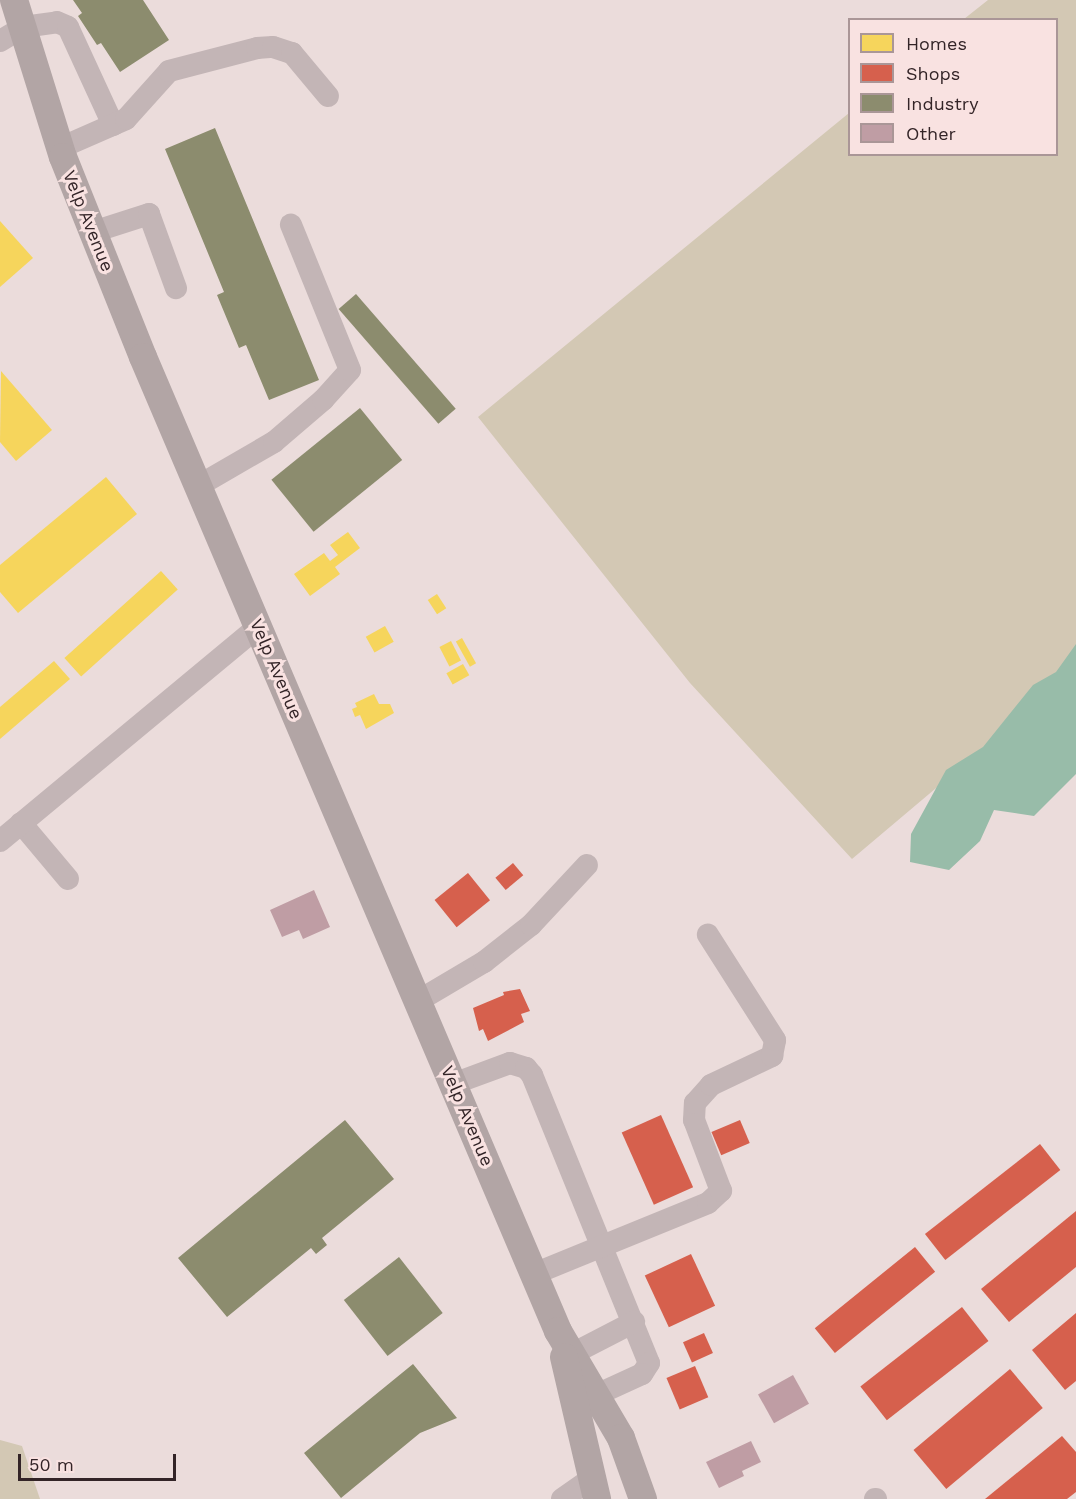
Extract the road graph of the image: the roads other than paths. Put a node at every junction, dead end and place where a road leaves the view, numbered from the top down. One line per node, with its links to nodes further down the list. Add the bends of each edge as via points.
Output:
1 (14, 0): 2 (main road, Velp Avenue)
2 (11, 34): 4 (lane, via 57,22 68,27); 5 (main road, Velp Avenue)
3 (328, 96): 4 (lane, via 292,53 273,46 257,48 169,71 126,119)
4 (112, 125): 5 (lane)
5 (60, 148): 7 (main road, Velp Avenue)
6 (291, 225): 9 (lane, via 350,370 323,400 273,442)
7 (93, 232): 8 (lane, via 149,214); 9 (main road, Velp Avenue)
8 (176, 288)
9 (198, 486): 10 (main road, Velp Avenue)
10 (258, 627): 11 (lane); 16 (main road, Velp Avenue)
11 (21, 823): 12 (lane); 14 (lane)
12 (0, 841)
13 (587, 865): 16 (lane, via 531,925 484,962)
14 (68, 879)
15 (708, 935): 18 (lane, via 769,1029 775,1050 772,1056 711,1084 695,1103 694,1120 720,1181 718,1196)
16 (418, 1001): 17 (main road, Velp Avenue)
17 (453, 1084): 18 (lane, via 510,1063 526,1068); 19 (main road, Velp Avenue)
18 (603, 1246): 19 (lane); 20 (lane)
19 (534, 1274): 21 (main road, Velp Avenue)
20 (634, 1322): 21 (lane); 22 (lane, via 647,1356 646,1369)
21 (565, 1343): 22 (main road, Velp Avenue); 23 (main road, Velp Avenue)
22 (596, 1395): 25 (main road, Velp Avenue, via 621,1438)
23 (594, 1488): 24 (lane)
24 (562, 1499)
25 (644, 1499)

